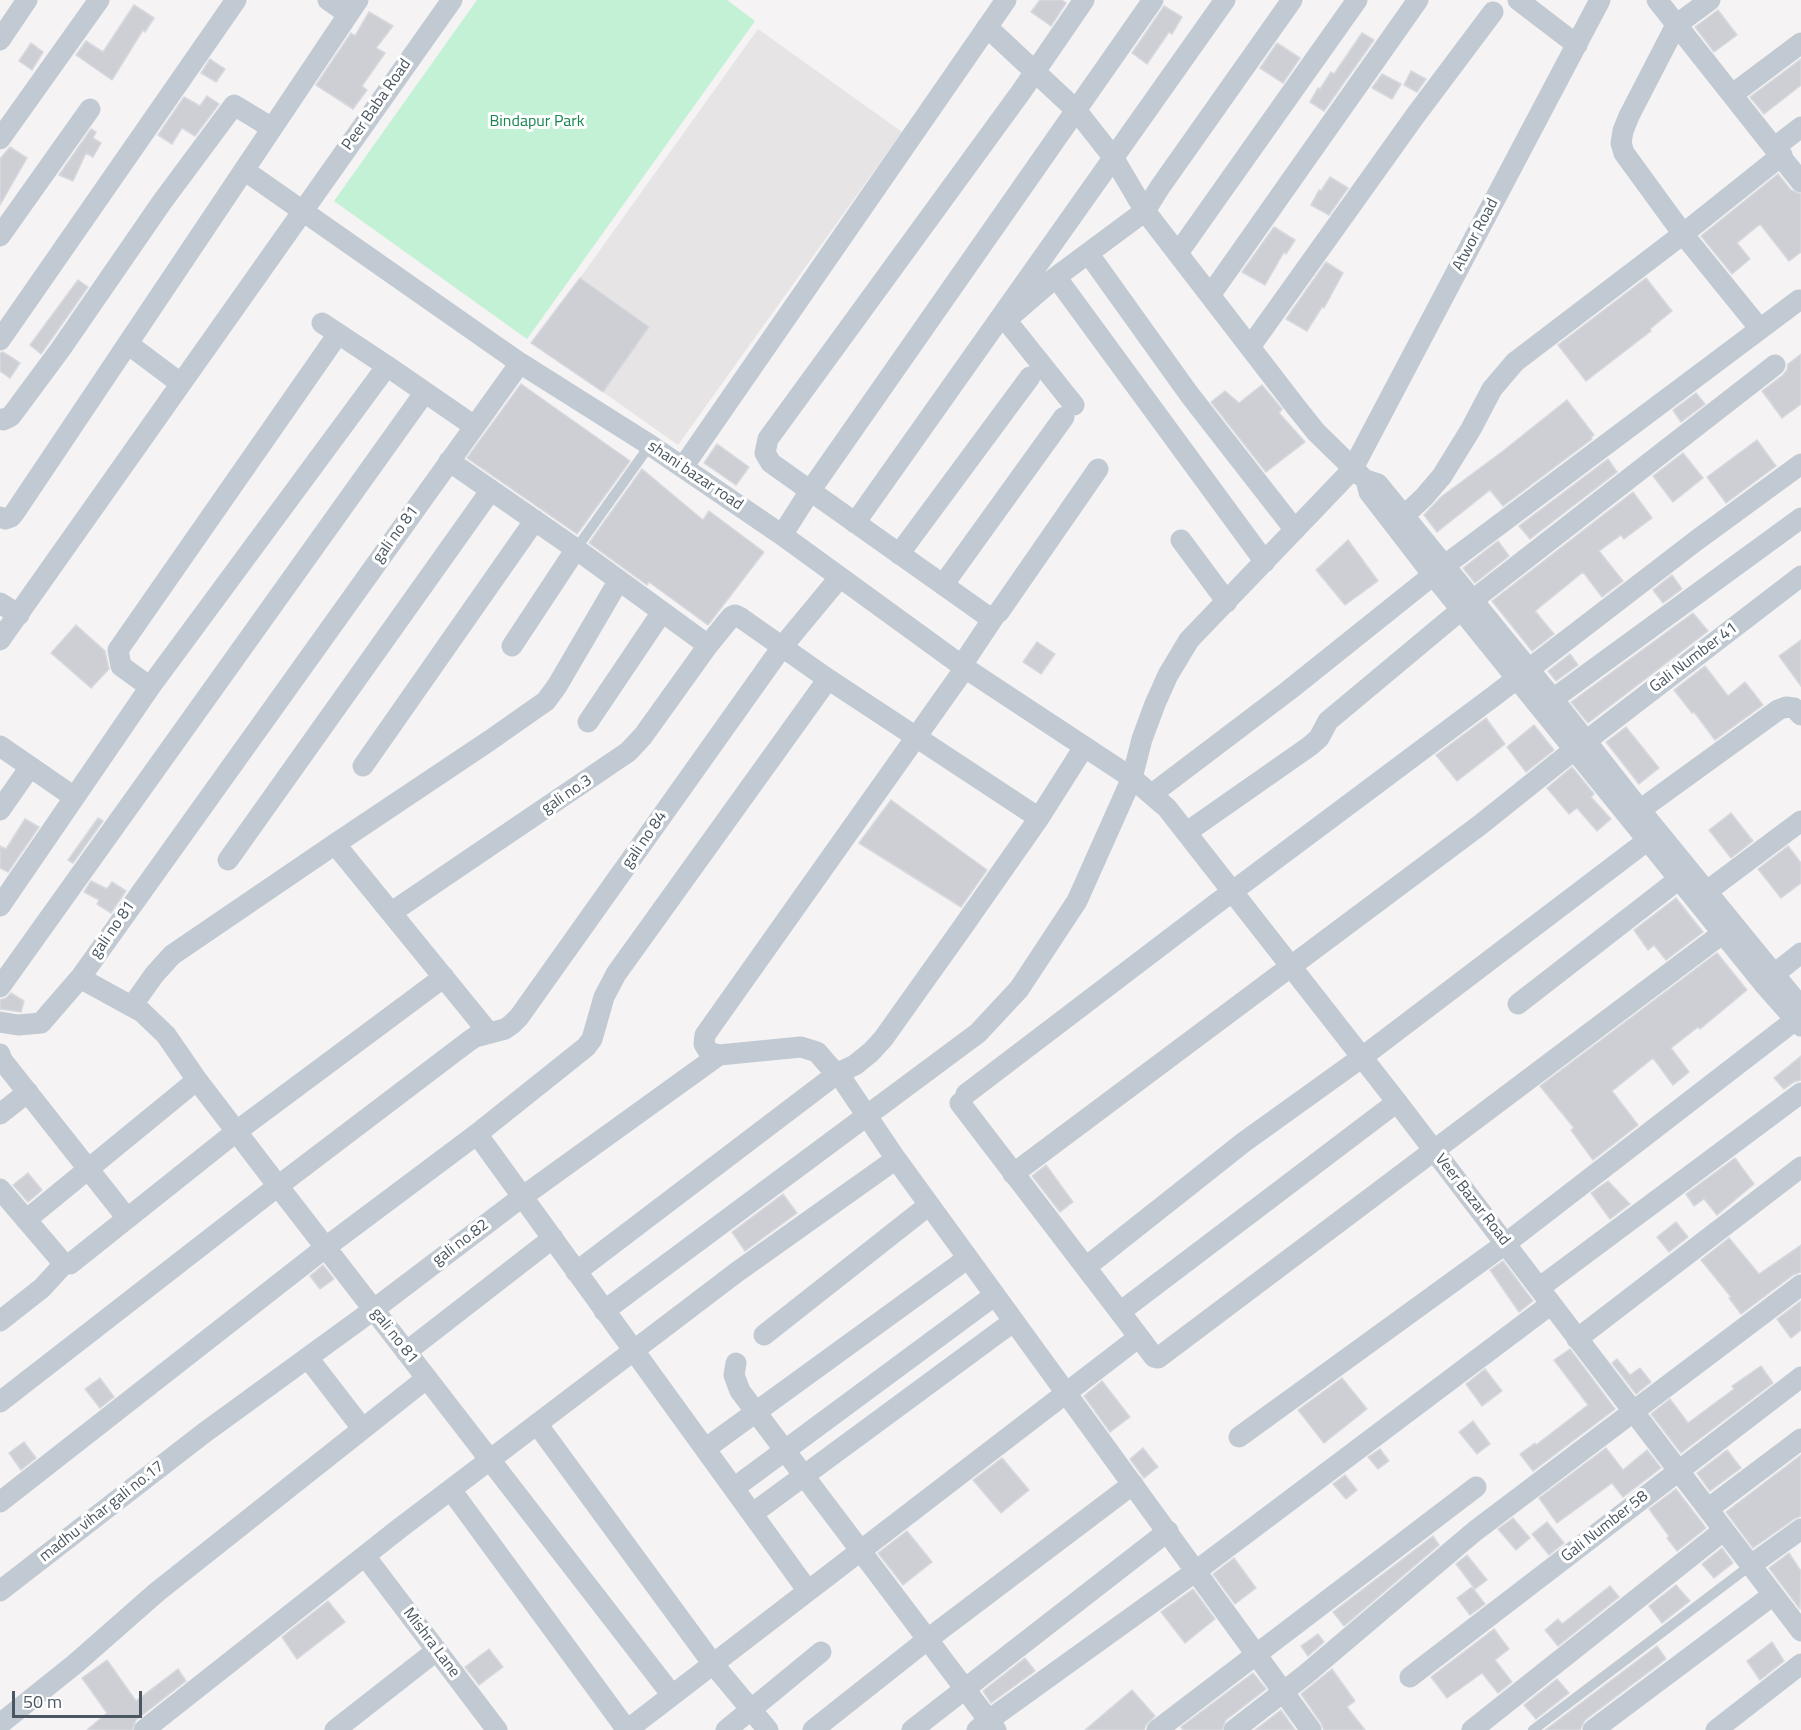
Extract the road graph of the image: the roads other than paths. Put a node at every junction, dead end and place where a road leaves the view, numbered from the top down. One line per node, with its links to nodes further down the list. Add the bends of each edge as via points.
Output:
1 (27, 0): 21 (street)
2 (99, 0): 30 (street)
3 (236, 0): 45 (street)
4 (328, 0): 17 (street)
5 (452, 0): 35 (street, Peer Baba Road)
6 (1006, 0): 20 (street)
7 (1084, 0): 24 (street)
8 (1153, 0): 27 (street)
9 (1225, 0): 32 (street)
10 (1292, 0): 36 (street)
11 (1357, 0): 40 (street)
12 (1418, 0): 42 (street)
13 (1518, 0): 23 (street)
14 (1600, 0): 23 (street, Atwor Road)
15 (1657, 0): 19 (street)
16 (1710, 0): 19 (street)
17 (353, 7): 28 (street)
18 (1493, 12): 47 (street)
19 (1676, 25): 25 (street); 37 (street, via 1629,116 1621,143 1624,153)
20 (987, 27): 24 (street); 59 (street)
21 (0, 40)
22 (1801, 43): 25 (street)
23 (1577, 45): 61 (street, Atwor Road)
24 (1034, 71): 27 (street); 63 (street, via 768,440 765,453 771,463)
25 (1733, 94): 31 (street)
26 (90, 109): 38 (street)
27 (1076, 110): 32 (street); 63 (street)
28 (272, 128): 33 (street); 54 (street, via 234,105 11,416)
29 (1801, 128): 31 (street)
30 (0, 140)
31 (1778, 151): 34 (street); 37 (street)
32 (1113, 157): 36 (street); 68 (street)
33 (244, 170): 35 (street, shani bazar road); 46 (street)
34 (1801, 182)
35 (303, 210): 48 (street, shani bazar road); 52 (street, Peer Baba Road)
36 (1145, 211): 39 (street); 40 (street)
37 (1683, 234): 44 (street); 64 (street, via 1515,362 1492,389 1442,476)
38 (0, 236)
39 (1088, 253): 41 (street); 69 (street, via 1189,394)
40 (1178, 253): 42 (street)
41 (1056, 277): 74 (street); 79 (street, via 1006,320 1069,411)
42 (1211, 294): 47 (street)
43 (1799, 300): 44 (street)
44 (1760, 329): 75 (street)
45 (0, 340)
46 (128, 344): 52 (street); 65 (street, via 15,512 5,519)
47 (1250, 347): 61 (street, via 1316,432)
48 (519, 363): 55 (street, gali no 81); 56 (street, shani bazar road)
49 (1775, 365): 82 (street)
50 (387, 366): 53 (street); 93 (street); 93 (street, via 330,329 118,650 121,666)
51 (1030, 376): 73 (street)
52 (180, 383): 84 (street, Peer Baba Road)
53 (425, 392): 55 (street); 122 (street)
54 (0, 419)
55 (474, 426): 57 (street, gali no 81)
56 (650, 445): 59 (street, shani bazar road); 72 (lane)
57 (449, 461): 62 (street); 125 (street, gali no 81)
58 (1801, 464): 91 (street)
59 (683, 467): 70 (street, shani bazar road)
60 (1098, 469): 85 (street)
61 (1359, 475): 64 (street, via 1378,484); 69 (street, Atwor Road); 75 (street, via 1369,492)
62 (491, 490): 67 (street); 113 (street)
63 (810, 491): 68 (street); 70 (street)
64 (1404, 516): 75 (street)
65 (0, 517)
66 (1801, 518): 94 (street)
67 (535, 520): 72 (street); 101 (street)
68 (855, 523): 73 (street)
69 (1295, 530): 74 (street, Atwor Road)
70 (782, 535): 77 (street, shani bazar road)
71 (1181, 540): 80 (street)
72 (576, 549): 78 (street); 88 (street)
73 (898, 554): 79 (street)
74 (1265, 562): 80 (street, Atwor Road)
75 (1438, 570): 82 (street); 104 (street)
76 (1801, 576): 98 (street, Gali Number 41)
77 (840, 577): 89 (street, gali no 84); 90 (street, shani bazar road)
78 (619, 580): 83 (street); 112 (street, via 546,701)
79 (943, 585): 85 (street, via 984,616)
80 (1227, 602): 103 (street, Atwor Road, via 1189,640 1168,675 1142,739)
81 (0, 603): 84 (street)
82 (1467, 605): 91 (street); 110 (street, via 1328,721 1310,746)
83 (662, 612): 87 (street); 96 (street)
84 (19, 615): 86 (street, Peer Baba Road)
85 (994, 617): 90 (street)
86 (0, 640)
87 (709, 644): 89 (street, gali no.3, via 735,615); 118 (street, gali no.3, via 628,752)
88 (512, 646)
89 (782, 647): 92 (street); 131 (street, gali no 84, via 519,1017)
90 (963, 667): 97 (street); 100 (street, shani bazar road)
91 (1523, 674): 94 (street); 98 (street); 115 (street)
92 (828, 679): 97 (street); 143 (street, via 616,974 604,997 592,1040)
93 (150, 687): 105 (street)
94 (1553, 699): 98 (street)
95 (1799, 706): 107 (street, via 1778,710)
96 (588, 722)
97 (915, 737): 108 (street); 133 (street, via 705,1035 704,1044 709,1052)
98 (1581, 745): 107 (street); 111 (street); 121 (street, Gali Number 41)
99 (0, 746): 102 (street)
100 (1084, 747): 103 (street, shani bazar road); 108 (street)
101 (363, 766)
102 (30, 767): 105 (street); 106 (street)
103 (1132, 778): 104 (street, Veer Bazar Road); 141 (street, Atwor Road, via 1077,901 1019,989 978,1033)
104 (1152, 794): 110 (street, Veer Bazar Road)
105 (74, 797): 117 (street)
106 (0, 810)
107 (1640, 810): 116 (street)
108 (1039, 818): 135 (street, via 883,1039 855,1065)
109 (1801, 821): 116 (street)
110 (1187, 832): 115 (street, Veer Bazar Road)
111 (1648, 840): 114 (street); 134 (street)
112 (335, 844): 118 (street); 127 (street, via 172,955)
113 (228, 860)
114 (1680, 879): 119 (street); 126 (street)
115 (1233, 891): 121 (street, Veer Bazar Road); 148 (street, via 963,1099)
116 (1707, 892): 123 (street)
117 (0, 906)
118 (392, 912): 124 (street)
119 (1723, 933): 128 (street); 144 (street)
120 (1801, 953): 123 (street)
121 (1292, 966): 134 (street, Veer Bazar Road); 148 (street, Gali Number 41)
122 (4, 974)
123 (1773, 975): 128 (street)
124 (444, 977): 131 (street); 142 (street)
125 (80, 978): 127 (street, gali no 81); 130 (street)
126 (1518, 1004)
127 (132, 1006): 136 (street, gali no 81, via 157,1024)
128 (1799, 1018): 156 (street)
129 (0, 1023): 130 (street)
130 (42, 1023): 132 (street)
131 (497, 1031): 149 (street, gali no 84, via 469,1041)
132 (0, 1053): 137 (street)
133 (719, 1055): 135 (street, via 801,1047 817,1052); 151 (street, gali no.82)
134 (1361, 1058): 139 (street, Veer Bazar Road); 160 (street, via 1244,1142)
135 (838, 1073): 141 (street); 161 (street)
136 (197, 1080): 142 (street, gali no 81); 147 (street)
137 (28, 1092): 140 (street); 147 (street)
138 (1801, 1093): 164 (street)
139 (1397, 1102): 144 (street, Veer Bazar Road); 167 (street)
140 (0, 1114)
141 (867, 1116): 145 (street); 166 (street, Atwor Road)
142 (237, 1131): 149 (street, gali no 81); 153 (street)
143 (477, 1134): 151 (street); 157 (street)
144 (1434, 1151): 156 (street, Veer Bazar Road); 171 (street, via 1163,1356 1154,1357)
145 (896, 1159): 152 (street); 173 (street)
146 (1801, 1167): 172 (street)
147 (88, 1168): 153 (street); 154 (street)
148 (1013, 1174): 160 (street)
149 (278, 1186): 157 (street, gali no 81); 180 (street, gali no 84)
150 (0, 1189): 154 (street)
151 (522, 1197): 155 (street); 165 (street, gali no.82)
152 (929, 1205): 158 (street); 170 (street)
153 (127, 1218): 159 (street, via 74,1262)
154 (26, 1220): 159 (street)
155 (553, 1238): 161 (street); 174 (street)
156 (1505, 1244): 164 (street, Veer Bazar Road); 186 (street)
157 (326, 1247): 165 (street, gali no 81); 197 (street)
158 (968, 1258): 163 (street); 181 (street)
159 (64, 1264): 168 (street)
160 (1086, 1267): 167 (street)
161 (576, 1272): 166 (street)
162 (1801, 1285): 182 (street)
163 (995, 1295): 169 (street); 189 (street)
164 (1545, 1296): 172 (street, Veer Bazar Road); 206 (street)
165 (373, 1310): 174 (street, gali no 81); 175 (street, gali no.82)
166 (604, 1311): 173 (street)
167 (1120, 1312): 171 (street)
168 (0, 1321)
169 (1014, 1322): 179 (street); 192 (street)
170 (764, 1335)
171 (1139, 1337): 179 (street)
172 (1577, 1340): 182 (street, Veer Bazar Road)
173 (634, 1351): 183 (street); 188 (street)
174 (406, 1352): 178 (street, gali no 81)
175 (308, 1358): 184 (street); 185 (street, gali no.82)
176 (736, 1363): 181 (street, via 734,1375 740,1391)
177 (1801, 1377): 191 (street, Gali Number 58)
178 (427, 1378): 184 (street); 190 (street, gali no 81)
179 (1065, 1394): 193 (street); 203 (street)
180 (0, 1402)
181 (756, 1412): 188 (street); 189 (street)
182 (1634, 1413): 191 (street, Veer Bazar Road); 219 (street, via 1475,1531)
183 (537, 1424): 190 (street); 215 (street)
184 (362, 1428): 222 (street)
185 (204, 1433): 208 (street, madhu vihar gali no.17)
186 (1239, 1437)
187 (1801, 1439): 198 (street)
188 (705, 1449): 195 (street)
189 (786, 1450): 192 (street); 195 (street)
190 (490, 1460): 196 (street); 220 (street, gali no 81)
191 (1678, 1471): 198 (street, Veer Bazar Road); 217 (street, Gali Number 58)
192 (804, 1476): 199 (street); 203 (street)
193 (1133, 1484): 202 (street); 211 (street)
194 (1476, 1487): 214 (street)
195 (734, 1488): 199 (street)
196 (452, 1490): 204 (street); 220 (street, via 627,1730)
197 (0, 1502)
198 (1708, 1509): 201 (street, Veer Bazar Road)
199 (752, 1514): 207 (street)
200 (1801, 1529): 205 (street)
201 (1724, 1530): 205 (street, Veer Bazar Road); 234 (street)
202 (1168, 1531): 206 (street); 218 (street)
203 (861, 1550): 207 (street); 211 (street)
204 (365, 1556): 212 (street, Mishra Lane); 224 (street)
205 (1751, 1565): 209 (street, Veer Bazar Road); 235 (lane)
206 (1196, 1571): 214 (street); 223 (street)
207 (808, 1591): 215 (street)
208 (0, 1592)
209 (1773, 1595): 210 (street, Veer Bazar Road); 236 (street)
210 (1799, 1624)
211 (928, 1639): 218 (street); 229 (street)
212 (436, 1651): 225 (street); 226 (street, Mishra Lane)
213 (821, 1652): 221 (street)
214 (1256, 1655): 219 (street); 231 (street)
215 (713, 1664): 220 (street); 221 (street)
216 (1801, 1664): 237 (street)
217 (1410, 1677)
218 (966, 1689): 223 (street); 230 (street)
219 (1284, 1692): 232 (street); 233 (street)
220 (672, 1695)
221 (752, 1710): 227 (street); 228 (street)
222 (0, 1724)
223 (987, 1726)
224 (144, 1730)
225 (335, 1730)
226 (497, 1730)
227 (726, 1730)
228 (768, 1730)
229 (813, 1730)
230 (912, 1730)
231 (1157, 1730)
232 (1234, 1730)
233 (1311, 1730)
234 (1472, 1730)
235 (1533, 1730)
236 (1593, 1730)
237 (1716, 1730)

